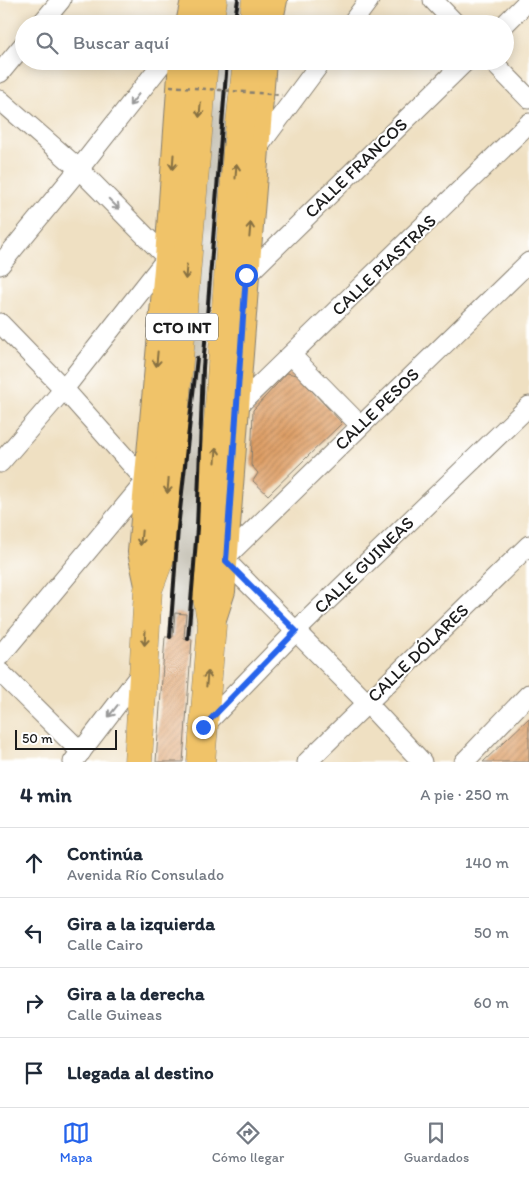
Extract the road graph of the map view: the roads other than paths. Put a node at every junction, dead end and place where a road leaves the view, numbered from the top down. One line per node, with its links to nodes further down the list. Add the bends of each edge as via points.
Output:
1 (61, 0): 9 (street)
2 (193, 0): 10 (main road)
3 (213, 0): 11 (highway)
4 (256, 0): 12 (highway)
5 (274, 0): 13 (main road)
6 (369, 0): 14 (street)
7 (433, 0): 15 (street)
8 (529, 0): 16 (street)
9 (48, 15)
10 (190, 15)
11 (210, 15)
12 (254, 15)
13 (272, 15)
14 (358, 15)
15 (447, 15)
16 (514, 15)
17 (15, 54): 26 (street)
18 (157, 70): 31 (street, one-way to 31)
19 (180, 70): 32 (main road, CTO INT, one-way to 32)
20 (203, 70): 46 (highway, CTO INT, one-way to 46, via 162,550)
21 (246, 70): 47 (highway, CTO INT, one-way to 21, via 206,592)
22 (263, 70): 30 (main road, CTO INT)
23 (315, 70): 30 (street)
24 (457, 70): 35 (street, CALLE FRANCOS)
25 (501, 70): 28 (street)
26 (0, 72)
27 (0, 100): 31 (street)
28 (529, 100)
29 (529, 123): 37 (street, CALLE PIASTRAS)
30 (256, 150): 35 (main road, CTO INT, one-way to 30)
31 (79, 169): 32 (street, one-way to 32); 34 (street)
32 (167, 258): 38 (street); 43 (main road, CTO INT, one-way to 43)
33 (529, 262): 41 (street, CALLE PESOS)
34 (0, 265)
35 (246, 275): 39 (main road, CTO INT)
36 (0, 324): 38 (street)
37 (291, 355): 39 (street, CALLE PIASTRAS); 41 (street)
38 (64, 389): 42 (street); 43 (street)
39 (238, 406): 45 (main road, CTO INT)
40 (529, 406): 48 (street, CALLE GUINEAS)
41 (360, 425): 45 (street, CALLE PESOS)
42 (0, 463)
43 (146, 481): 46 (main road, CTO INT, one-way to 46, via 140,552); 49 (street)
44 (529, 545): 53 (street, CALLE DÓLARES)
45 (226, 559): 47 (main road, CTO INT, via 224,591); 48 (street)
46 (148, 590): 51 (highway, CTO INT, one-way to 51)
47 (212, 625): 54 (highway, CTO INT, one-way to 47)
48 (296, 631): 53 (street); 54 (street, CALLE GUINEAS)
49 (0, 656)
50 (0, 672): 55 (street)
51 (142, 672): 55 (street, one-way to 55); 56 (highway, CTO INT)
52 (529, 694): 60 (street)
53 (367, 703): 58 (street, CALLE DÓLARES); 59 (street)
54 (203, 727): 57 (highway, CTO INT)
55 (77, 757)
56 (138, 762)
57 (201, 762)
58 (307, 762)
59 (422, 762)
60 (464, 762)

